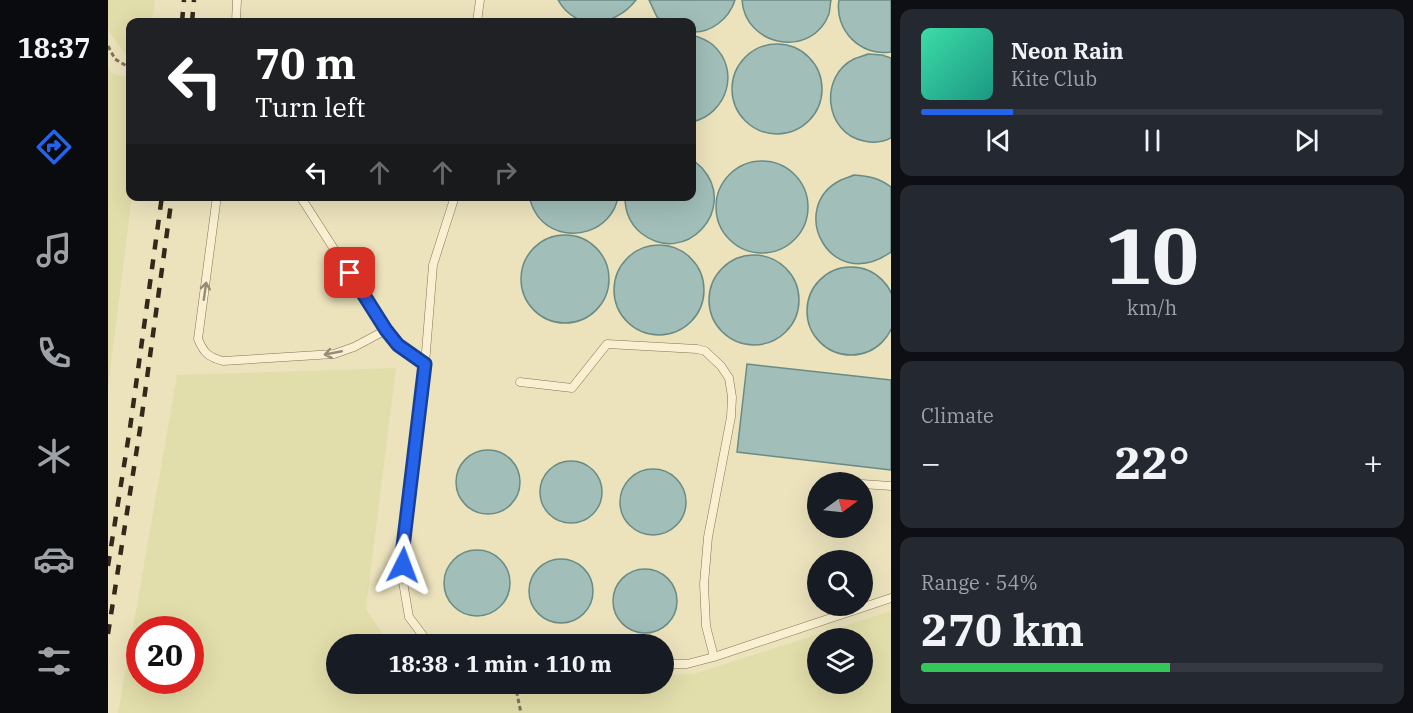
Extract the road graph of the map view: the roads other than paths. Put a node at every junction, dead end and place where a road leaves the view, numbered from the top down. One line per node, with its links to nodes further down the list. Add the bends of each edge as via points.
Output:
1 (237, 0): 3 (lane)
2 (480, 0): 4 (lane)
3 (236, 18)
4 (478, 18)
5 (216, 201): 8 (lane, one-way to 5, via 334,354 213,359 203,351 198,339)
6 (303, 201): 8 (lane)
7 (453, 201): 9 (lane, via 433,265)
8 (386, 330): 9 (lane, via 398,345)
9 (425, 364): 14 (lane, via 403,547 409,617)
10 (520, 382): 15 (lane, via 572,388 607,344 697,349 721,366 729,378 731,417 708,537 704,584 706,626)
11 (873, 485): 12 (lane)
12 (891, 486)
13 (891, 598): 15 (lane)
14 (422, 634)
15 (714, 657): 16 (lane)
16 (674, 664)

